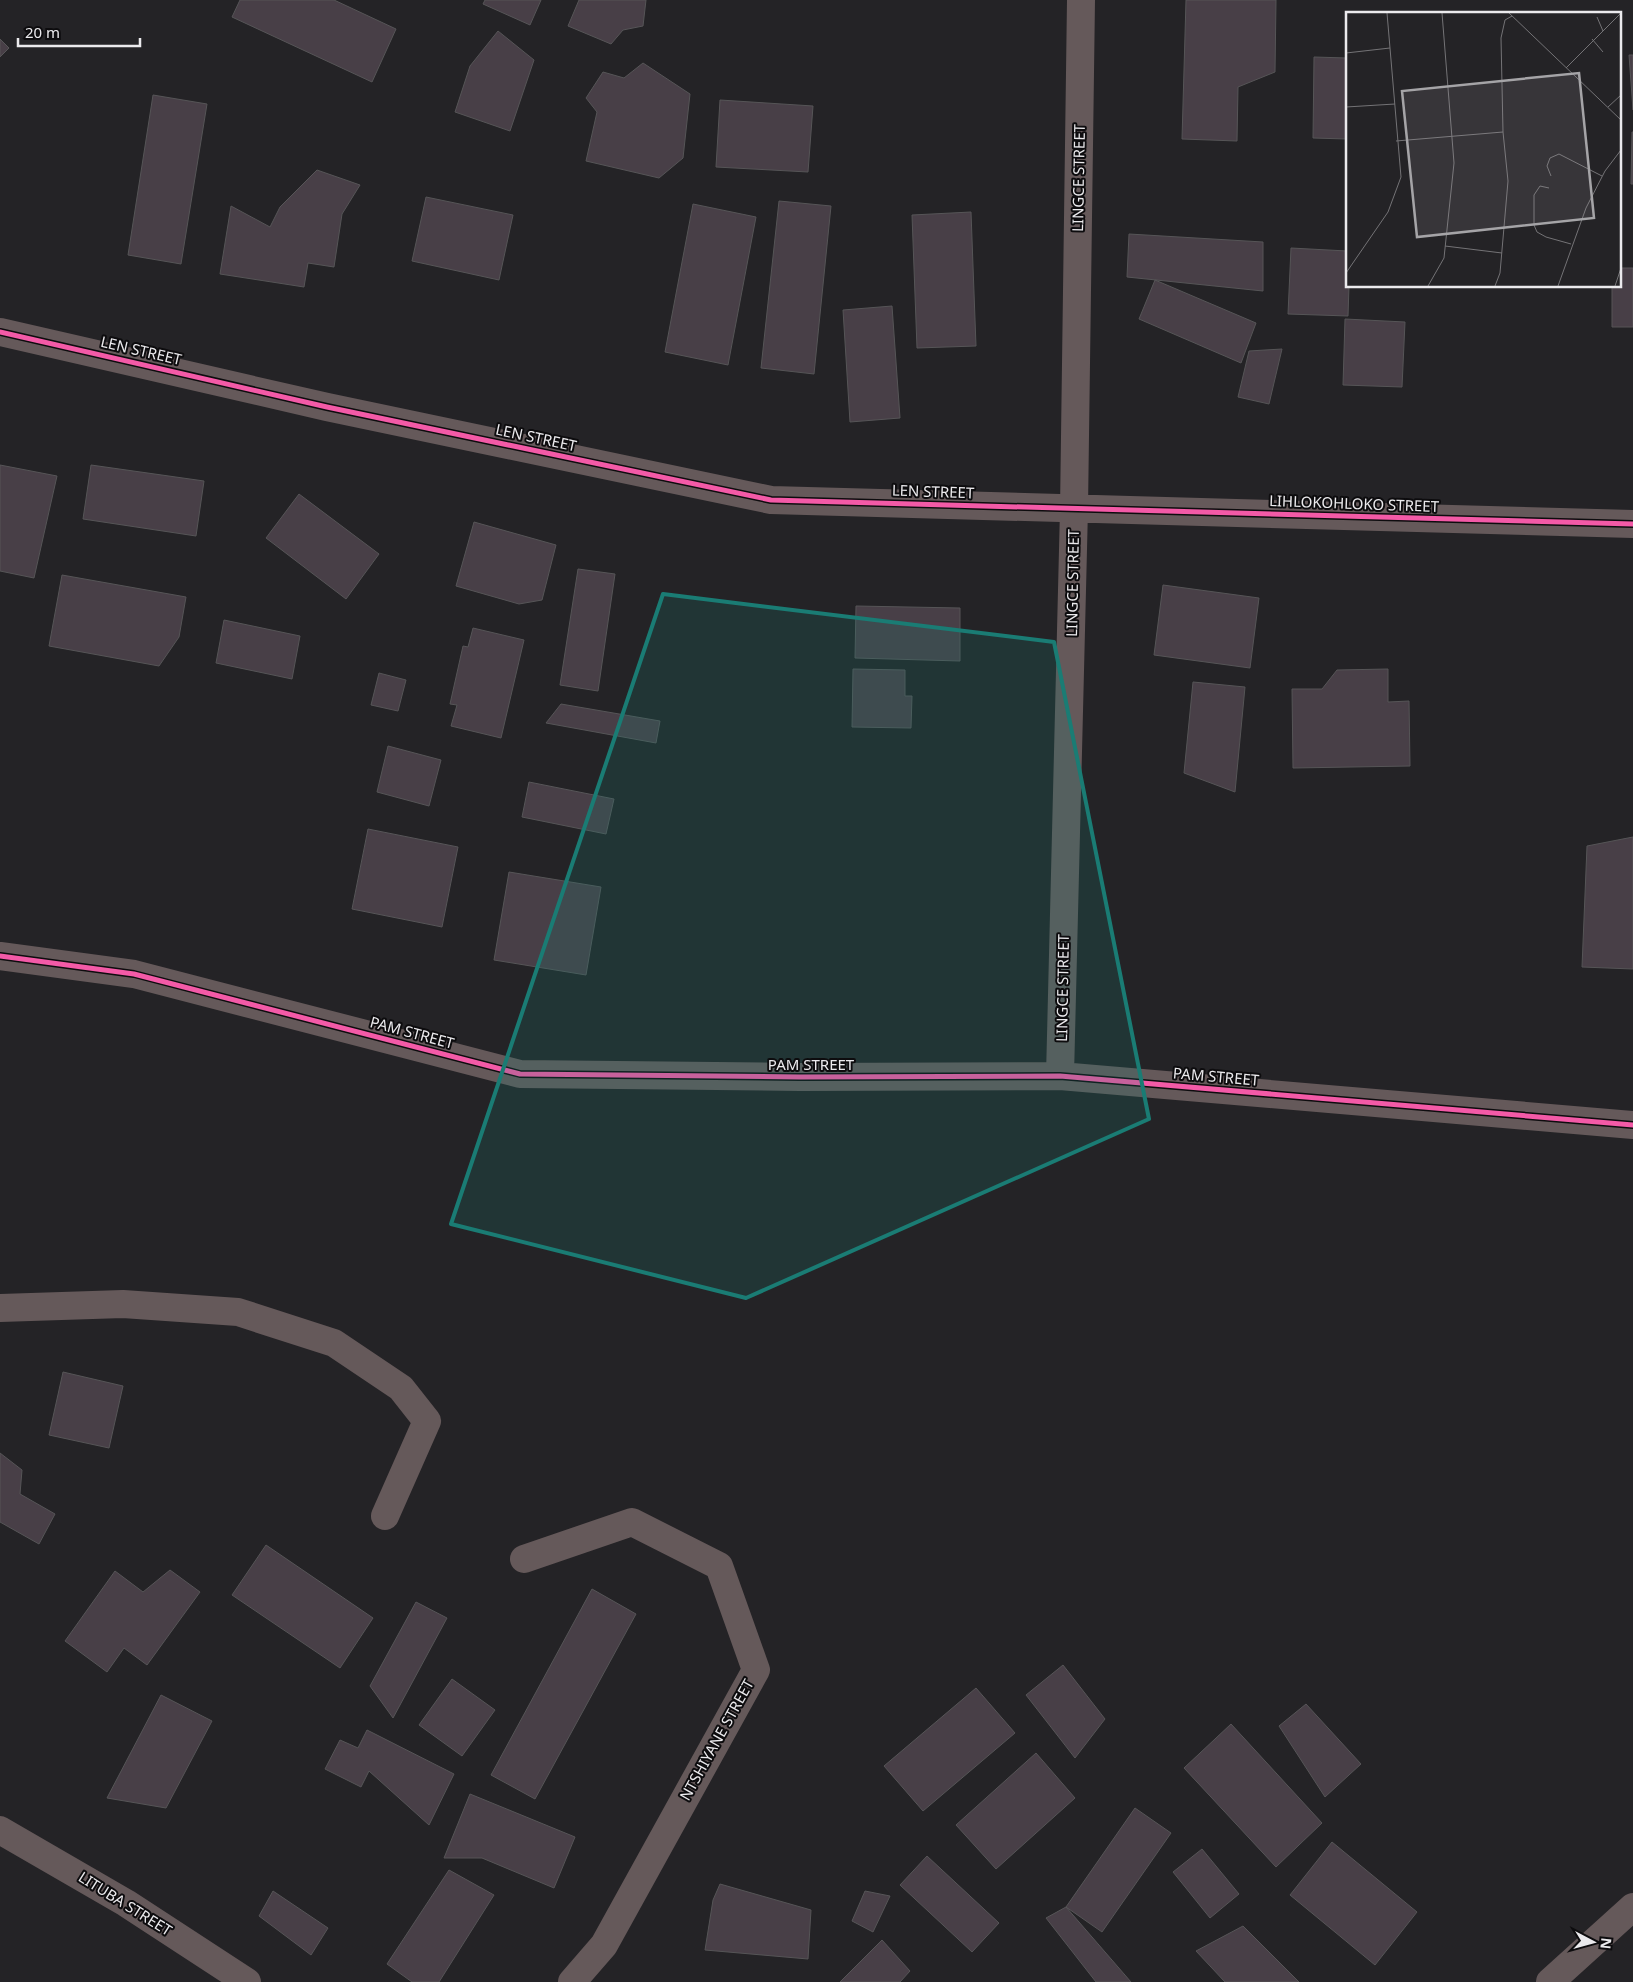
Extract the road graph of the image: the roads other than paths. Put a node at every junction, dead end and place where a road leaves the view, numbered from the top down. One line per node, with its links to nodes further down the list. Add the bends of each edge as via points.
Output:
1 (1081, 0): 3 (street, LINGCE STREET)
2 (0, 332): 3 (street, LEN STREET, via 327,407 771,500)
3 (1074, 509): 4 (street, LIHLOKOHLOKO STREET); 6 (street, LINGCE STREET)
4 (1633, 524)
5 (0, 956): 6 (street, PAM STREET, via 134,974 520,1074)
6 (1060, 1076): 7 (street, PAM STREET)
7 (1633, 1125)
8 (0, 1308): 9 (street, via 123,1304 238,1312 334,1343 402,1388 427,1421)
9 (385, 1516)
10 (524, 1559): 14 (street, NTSHIYANE STREET, via 632,1522 719,1566 756,1670 604,1945)
11 (0, 1830): 13 (street, LITUBA STREET, via 126,1902)
12 (1633, 1907): 15 (street)
13 (247, 1982)
14 (572, 1982)
15 (1550, 1982)

